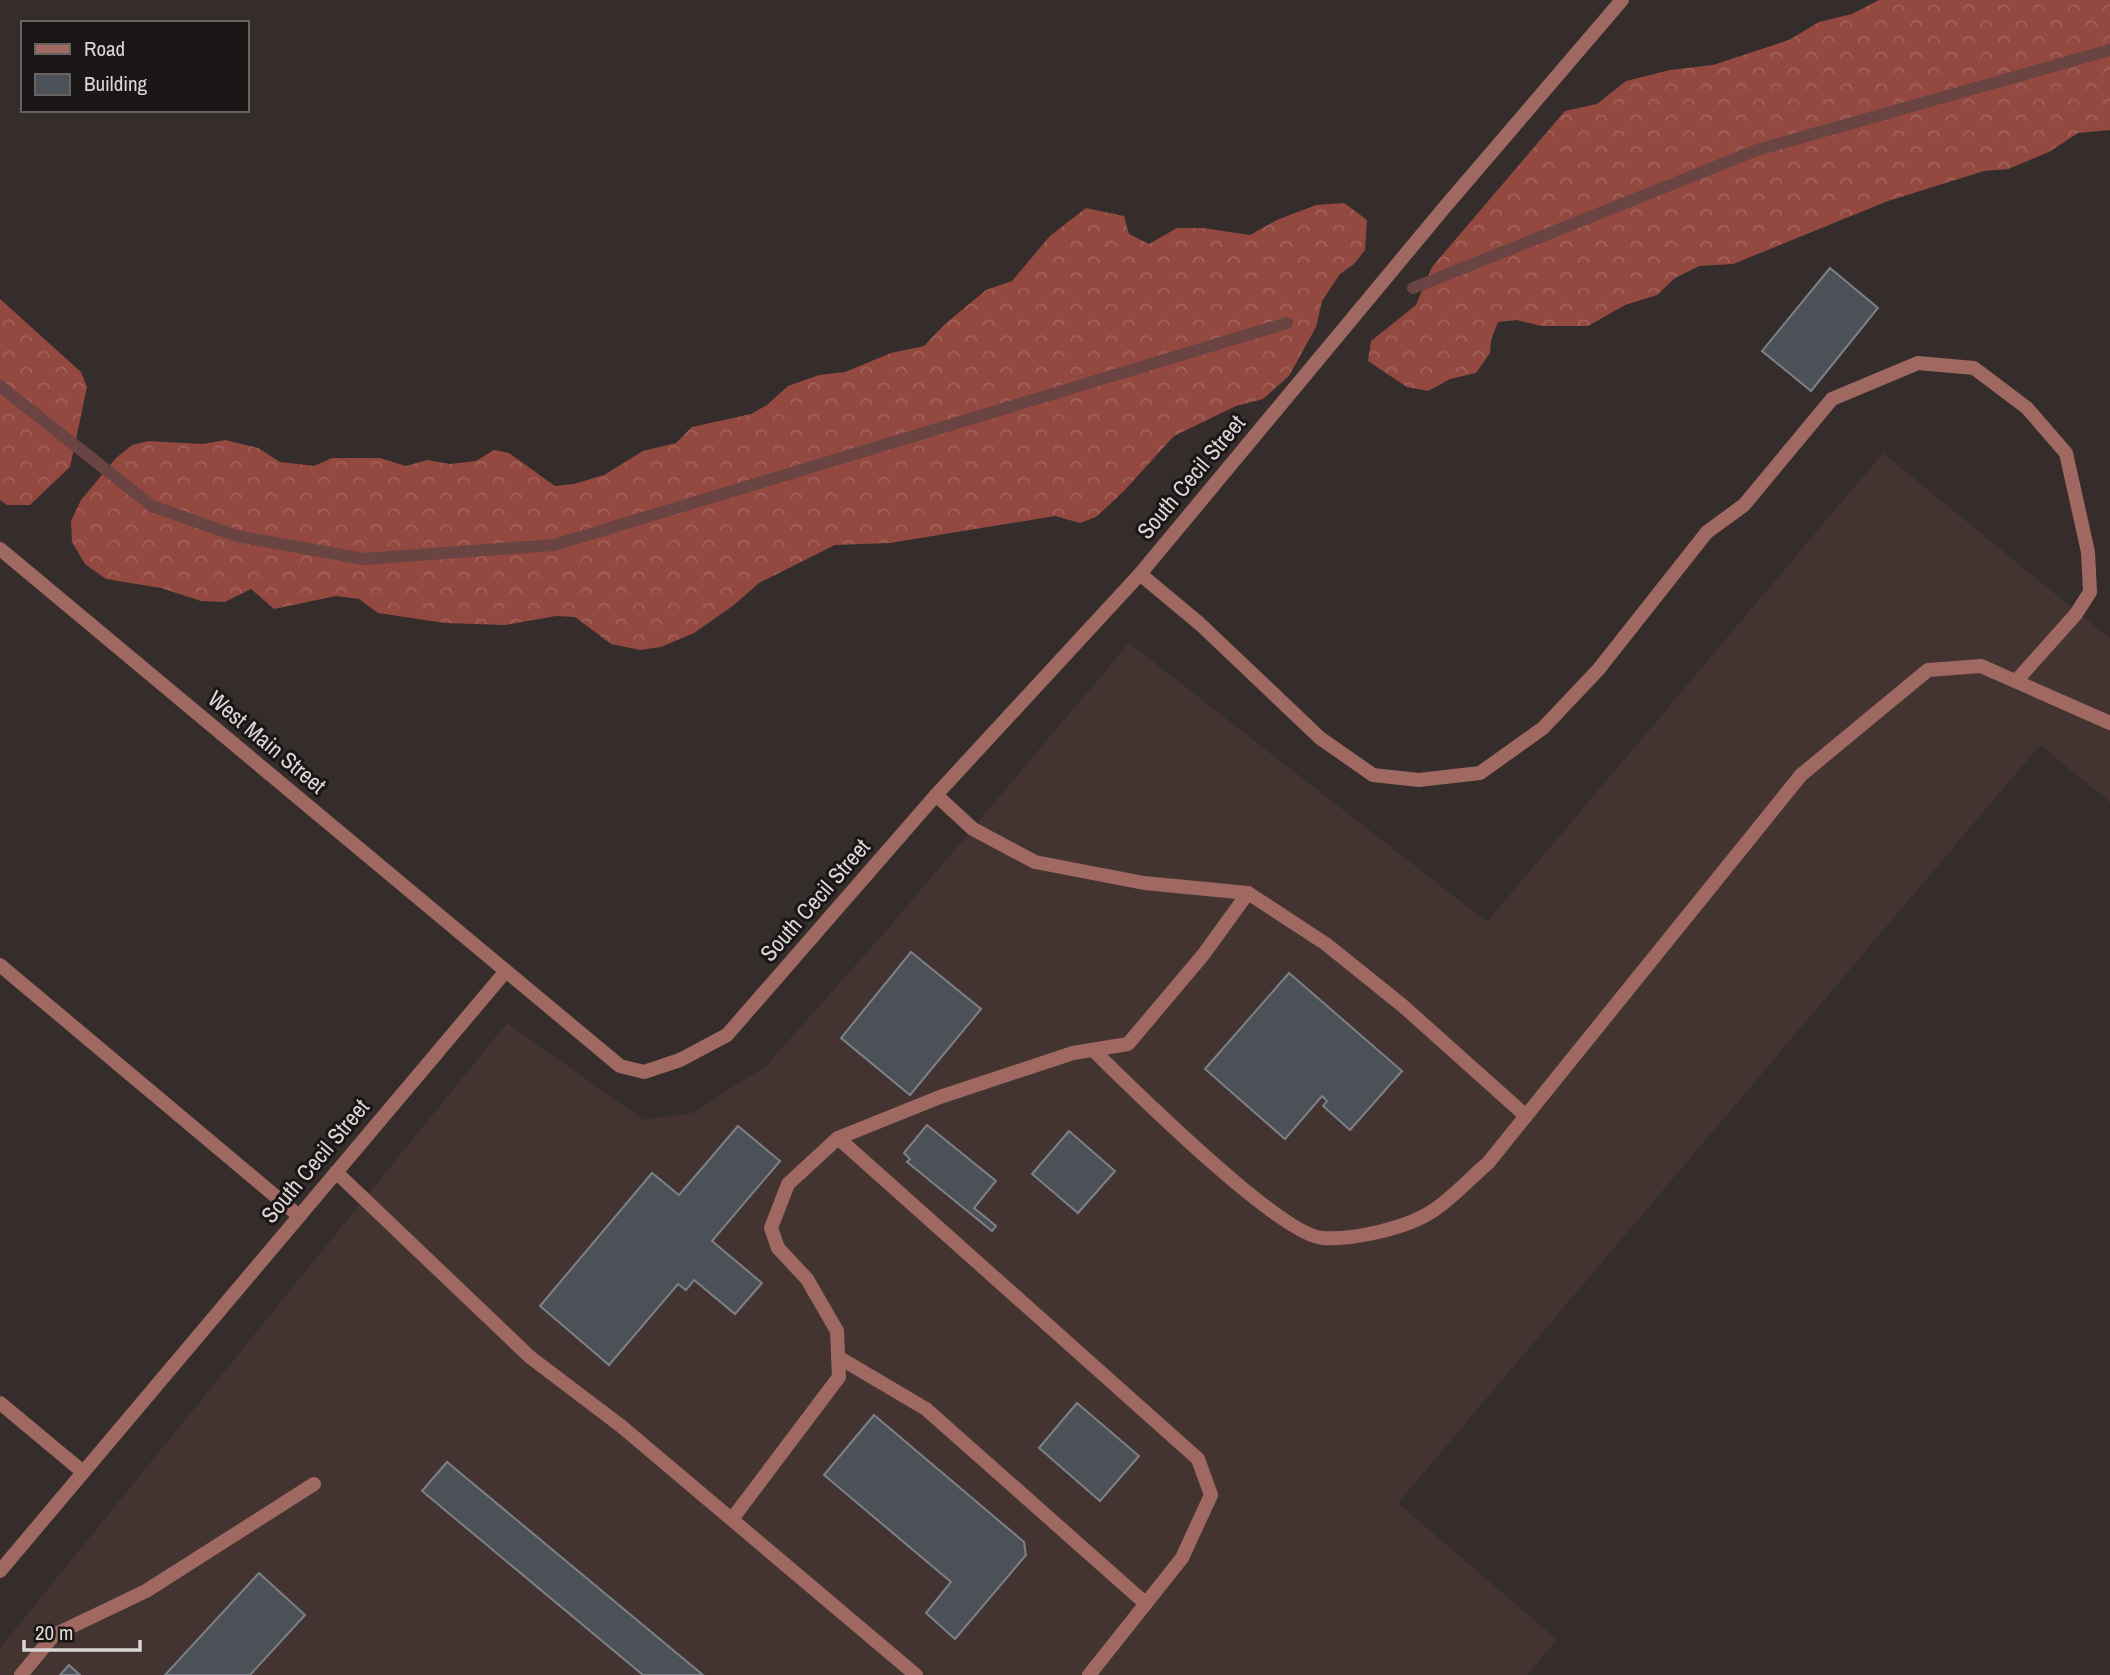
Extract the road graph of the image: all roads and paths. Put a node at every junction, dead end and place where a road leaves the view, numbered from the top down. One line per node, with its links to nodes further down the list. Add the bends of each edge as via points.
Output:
1 (1622, 0): 3 (street, South Cecil Street)
2 (0, 549): 9 (street, West Main Street)
3 (1140, 574): 4 (street, via 1320,738 1373,775 1419,780 1480,773 1543,728 1598,670 1707,532 1744,505 1832,399 1918,363 1974,368 2027,408 2066,453 2088,552 2090,592); 6 (street, South Cecil Street)
4 (2016, 681): 5 (street); 11 (street, via 1981,666 1928,670 1801,775)
5 (2110, 723)
6 (936, 795): 7 (street, via 973,829 1035,862 1144,883); 9 (street, South Cecil Street, via 727,1035 680,1060 645,1072 620,1066)
7 (1248, 893): 10 (street, via 1128,1044); 11 (street, via 1355,967)
8 (0, 965): 14 (street)
9 (506, 971): 13 (street, South Cecil Street)
10 (1093, 1050): 11 (street, via 1180,1136 1279,1216 1321,1239 1383,1231 1431,1212 1488,1163); 12 (street, via 940,1097)
11 (1525, 1116)
12 (838, 1138): 15 (street, via 788,1184 771,1228 778,1248 807,1279 837,1331); 21 (street, via 1198,1459 1211,1495 1182,1558)
13 (336, 1172): 14 (street, South Cecil Street); 19 (street, via 530,1357)
14 (299, 1216): 17 (street, South Cecil Street)
15 (838, 1357): 19 (street, via 839,1377); 21 (street, via 926,1409)
16 (0, 1403): 17 (street)
17 (83, 1472): 20 (street, South Cecil Street)
18 (314, 1484): 22 (street, via 146,1591 54,1635)
19 (732, 1519): 23 (street)
20 (0, 1571)
21 (1145, 1603): 24 (street)
22 (21, 1675)
23 (916, 1675)
24 (1089, 1675)

